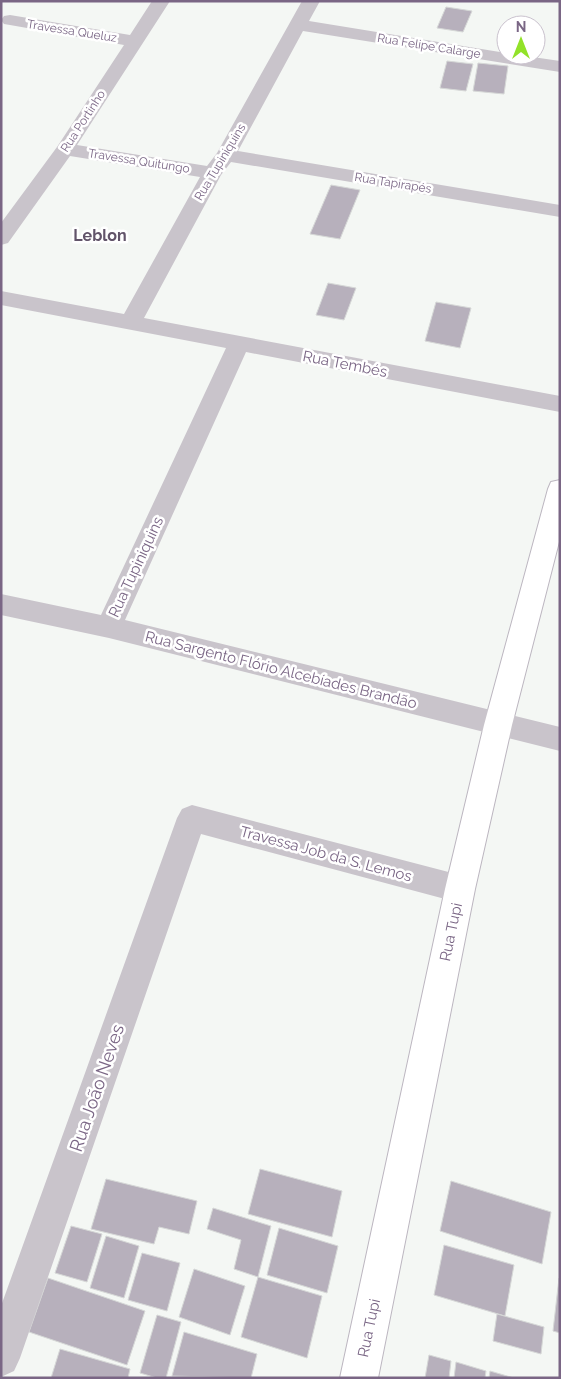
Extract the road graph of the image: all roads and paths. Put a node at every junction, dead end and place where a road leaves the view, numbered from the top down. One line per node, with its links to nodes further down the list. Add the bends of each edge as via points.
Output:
1 (161, 1): 5 (street, Rua Portinho)
2 (310, 1): 4 (street, Rua Tupiniquins)
3 (10, 20): 5 (street, Travessa Queluz)
4 (298, 25): 6 (street, Rua Felipe Calarge); 8 (street, Rua Tupiniquins)
5 (135, 41): 7 (street, Rua Portinho)
6 (560, 67)
7 (65, 149): 9 (street, Travessa Quitungo); 11 (street, Rua Portinho)
8 (226, 155): 9 (street, Rua Tupiniquins); 10 (street, Rua Tapirapés)
9 (212, 173): 13 (street, Rua Tupiniquins)
10 (560, 211)
11 (1, 238)
12 (1, 298): 13 (street, Rua Tembés)
13 (130, 322): 14 (street, Rua Tembés)
14 (239, 344): 15 (street, Rua Tembés); 18 (street, Rua Tupiniquins)
15 (560, 404)
16 (560, 490): 19 (street, Rua Tupi)
17 (1, 604): 18 (street, Rua Sargento Flório Alcebíades Brandão)
18 (109, 627): 19 (street, Rua Sargento Flório Alcebíades Brandão)
19 (498, 725): 20 (street, Rua Sargento Flório Alcebíades Brandão); 22 (street, Rua Tupi)
20 (560, 739)
21 (192, 818): 22 (street, Travessa Job da S. Lemos); 23 (street, Rua João Neves)
22 (460, 890): 24 (street, Rua Tupi)
23 (1, 1358)
24 (359, 1378)

